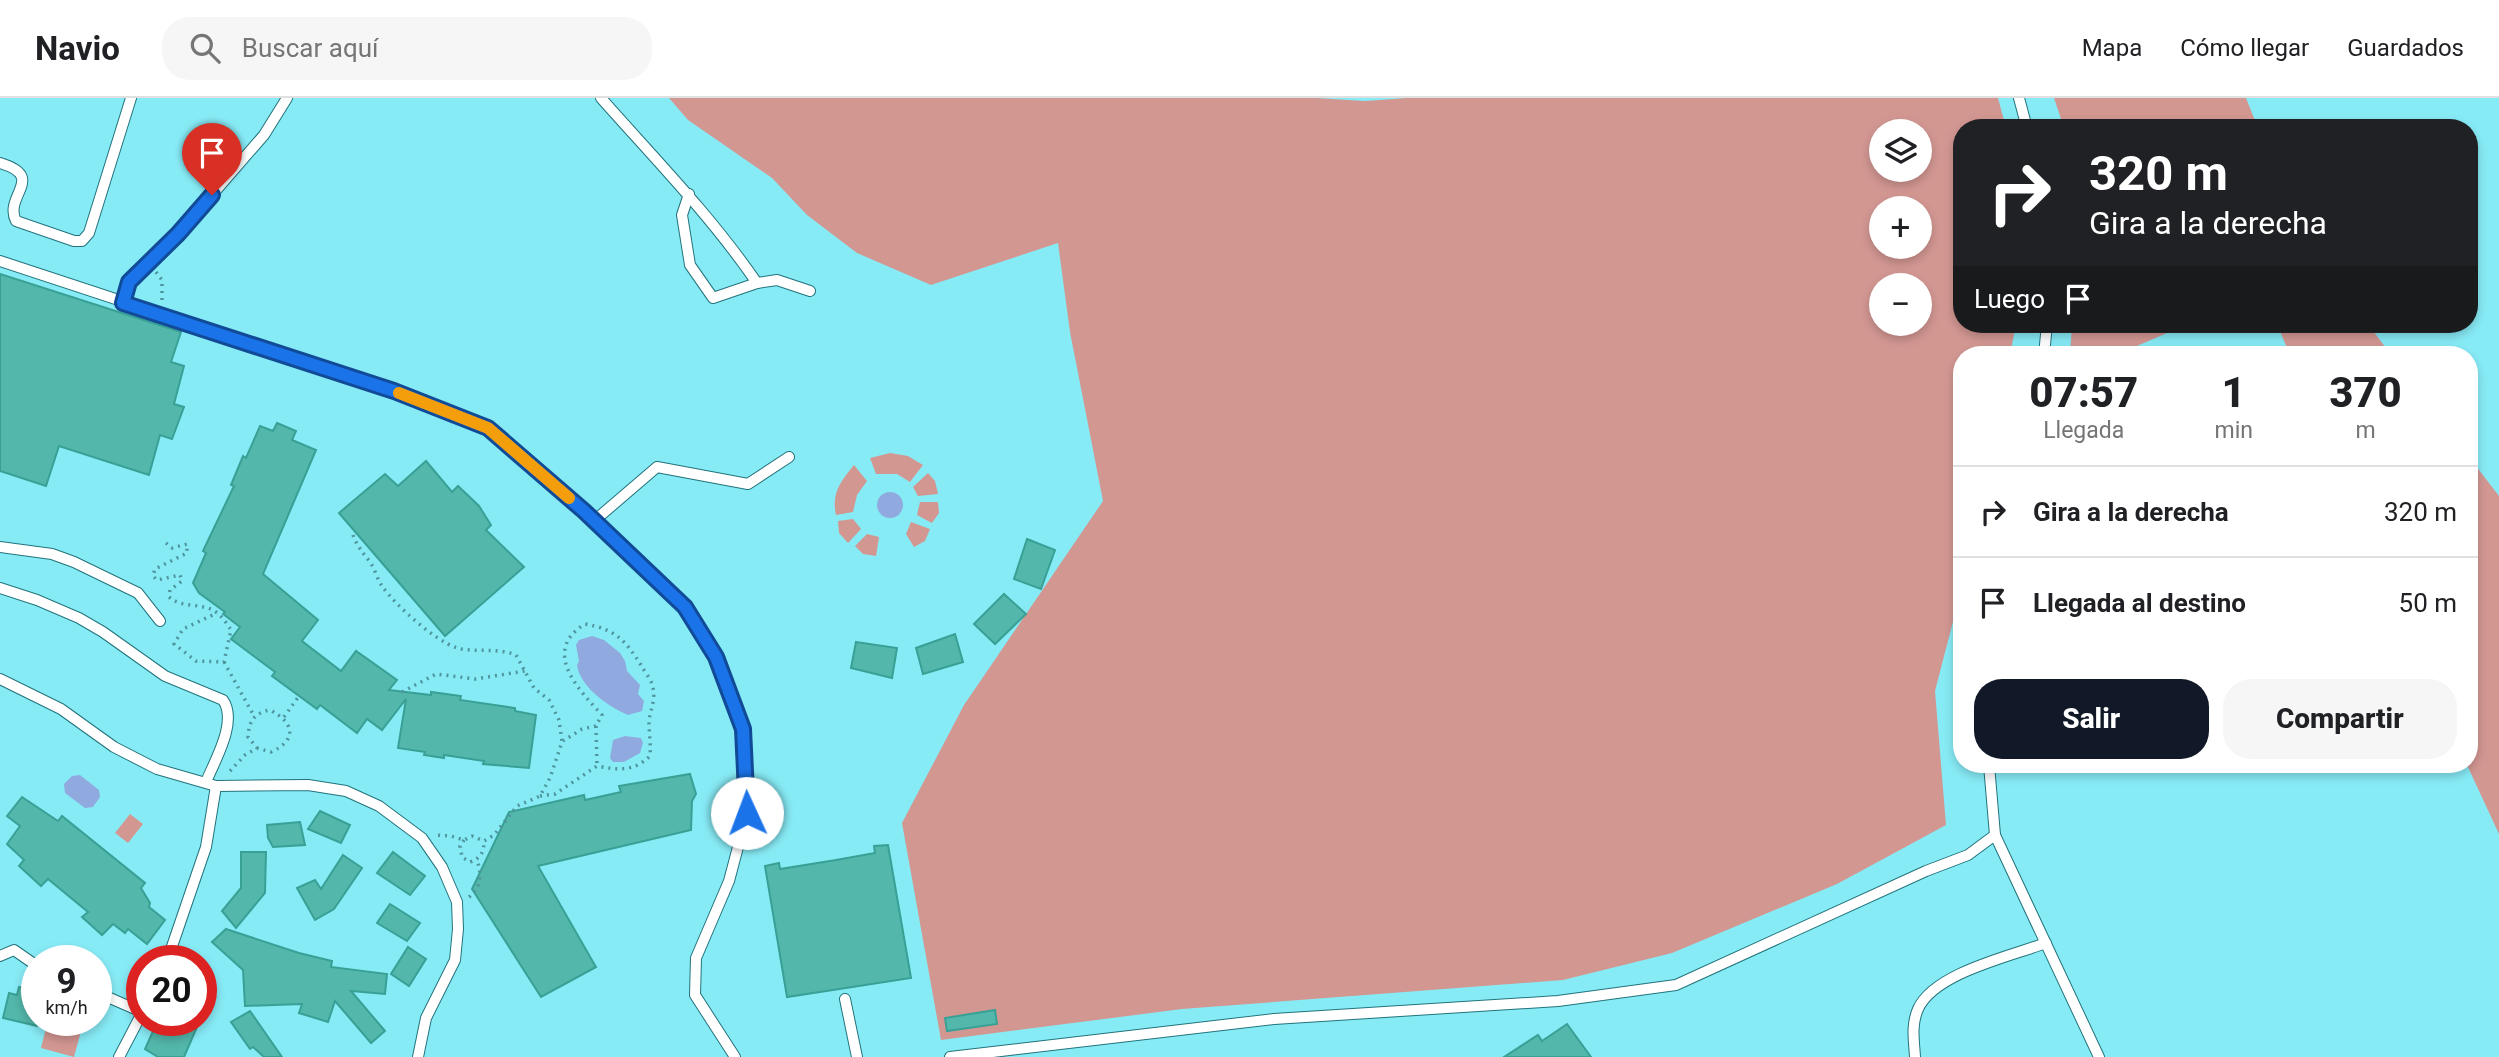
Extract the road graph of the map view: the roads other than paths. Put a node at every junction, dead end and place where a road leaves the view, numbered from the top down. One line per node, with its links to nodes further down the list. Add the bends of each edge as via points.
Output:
1 (131, 98): 6 (lane, via 89,233 82,241 16,221 22,175 15,167)
2 (287, 98): 11 (lane, via 264,135 178,234 129,282)
3 (601, 98): 7 (lane)
4 (2019, 98): 5 (lane)
5 (2025, 119)
6 (0, 163)
7 (689, 194): 9 (lane); 9 (lane, via 682,215 690,265 713,298)
8 (0, 261): 11 (lane)
9 (757, 284): 10 (lane, via 777,280)
10 (810, 291)
11 (123, 303): 13 (lane, via 394,391 488,428)
12 (789, 457): 13 (lane, via 748,484 657,467)
13 (594, 521): 29 (lane, via 685,607 716,657 743,729 747,813 729,881 696,958 695,983 695,995)
14 (0, 547): 16 (lane, via 74,562 138,593)
15 (0, 588): 19 (lane, via 69,613 165,676 223,700 228,714)
16 (160, 621)
17 (0, 679): 19 (lane, via 61,709 135,759)
18 (1990, 773): 20 (lane)
19 (211, 784): 22 (lane, via 206,847); 28 (lane, via 308,785 346,791 379,806 424,841 457,902 458,946 426,1018)
20 (1995, 835): 21 (lane); 31 (lane, via 1968,855 1676,985 1558,1001 1274,1019)
21 (2046, 943): 32 (lane, via 1961,974 1934,989 1919,1007 1913,1028); 33 (lane)
22 (172, 945)
23 (21, 955): 24 (lane, via 14,950)
24 (0, 956)
25 (845, 999): 30 (lane)
26 (130, 1036): 27 (lane)
27 (119, 1057)
28 (418, 1057)
29 (735, 1057)
30 (857, 1057)
31 (950, 1057)
32 (1915, 1057)
33 (2099, 1057)

